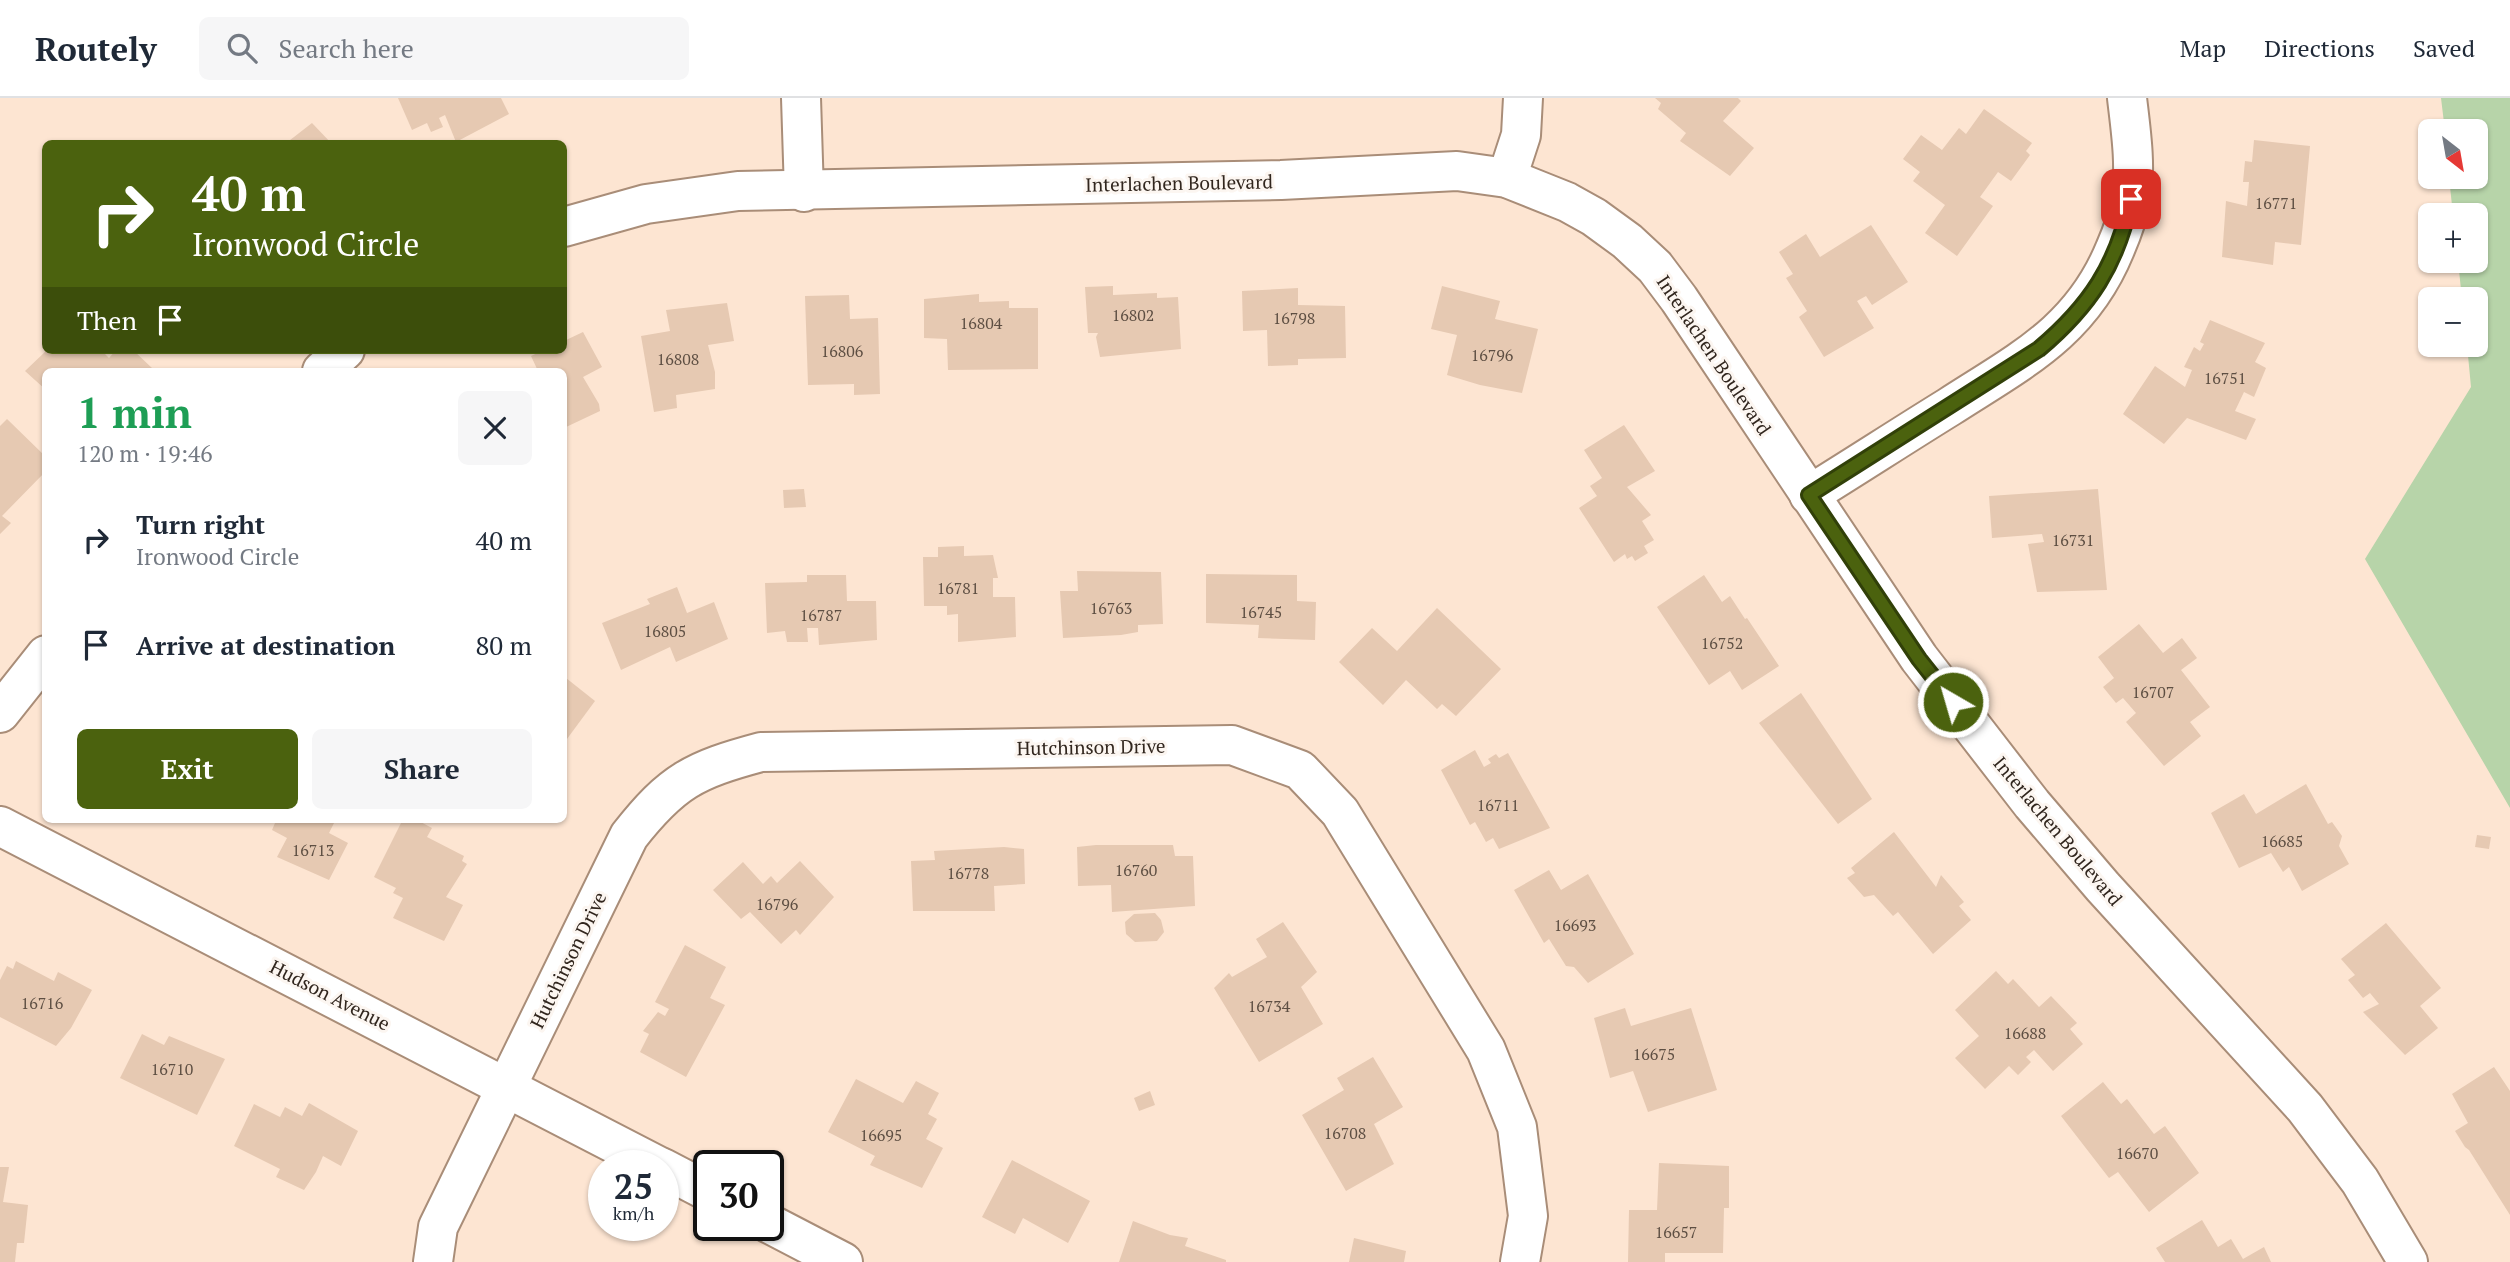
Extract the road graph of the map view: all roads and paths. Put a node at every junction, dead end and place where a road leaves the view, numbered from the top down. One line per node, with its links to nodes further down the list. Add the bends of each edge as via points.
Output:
1 (802, 98): 5 (street)
2 (1523, 98): 4 (street, via 1521,135)
3 (2127, 98): 9 (street, via 2134,168 2128,212 2099,284 2082,308 2039,349)
4 (1507, 178): 5 (street, Interlachen Boulevard, via 1457,171 1281,180); 9 (street, Interlachen Boulevard, via 1594,217 1655,267)
5 (804, 191): 6 (street, Interlachen Boulevard, via 738,191 692,197 646,204)
6 (567, 226)
7 (340, 354): 8 (street)
8 (324, 368)
9 (1809, 495): 19 (street, Interlachen Boulevard, via 1919,659 2032,804 2305,1108 2360,1181)
10 (42, 660): 11 (street)
11 (0, 713)
12 (0, 826): 13 (street, Hudson Avenue)
13 (506, 1086): 14 (street, Hudson Avenue); 16 (street, Hutchinson Drive, via 438,1227); 18 (street, Hutchinson Drive, via 628,836 654,804 685,778 761,752 1232,745 1300,770 1340,812 1486,1049 1517,1127 1528,1216)
14 (628, 1150)
15 (784, 1231): 17 (street)
16 (433, 1262)
17 (843, 1262)
18 (1520, 1262)
19 (2408, 1262)

